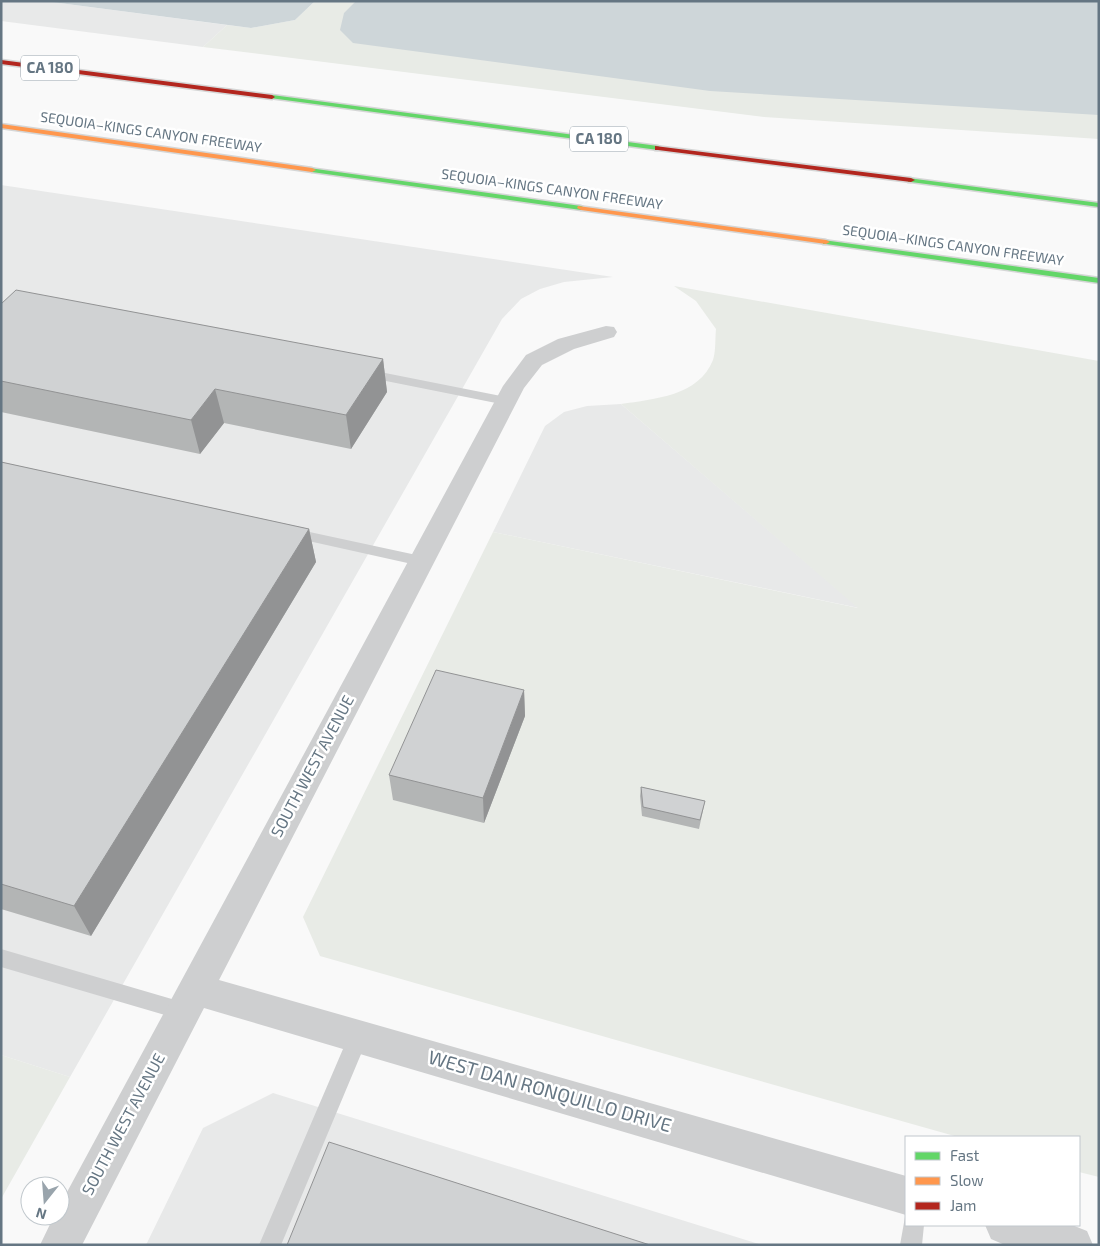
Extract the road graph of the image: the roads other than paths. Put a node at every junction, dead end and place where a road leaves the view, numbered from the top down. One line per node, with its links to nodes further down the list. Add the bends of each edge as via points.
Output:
1 (2, 63): 5 (highway, CA 180)
2 (1, 126): 4 (highway, SEQUOIA–KINGS CANYON FREEWAY)
3 (1, 136): 4 (highway)
4 (561, 205): 6 (highway, SEQUOIA–KINGS CANYON FREEWAY)
5 (1099, 205)
6 (1099, 281)
7 (606, 332): 9 (street, SOUTH WEST AVENUE, via 566,344 534,360)
8 (352, 371): 9 (lane)
9 (506, 401): 11 (street, SOUTH WEST AVENUE)
10 (275, 529): 11 (lane)
11 (421, 561): 13 (street, SOUTH WEST AVENUE)
12 (1, 958): 13 (lane)
13 (188, 1000): 14 (street, WEST DAN RONQUILLO DRIVE); 18 (street, SOUTH WEST AVENUE)
14 (359, 1036): 15 (street, WEST DAN RONQUILLO DRIVE); 19 (lane)
15 (905, 1196)
16 (913, 1226): 20 (lane)
17 (1008, 1226): 21 (street)
18 (60, 1245)
19 (270, 1245)
20 (911, 1245)
21 (1072, 1245)

